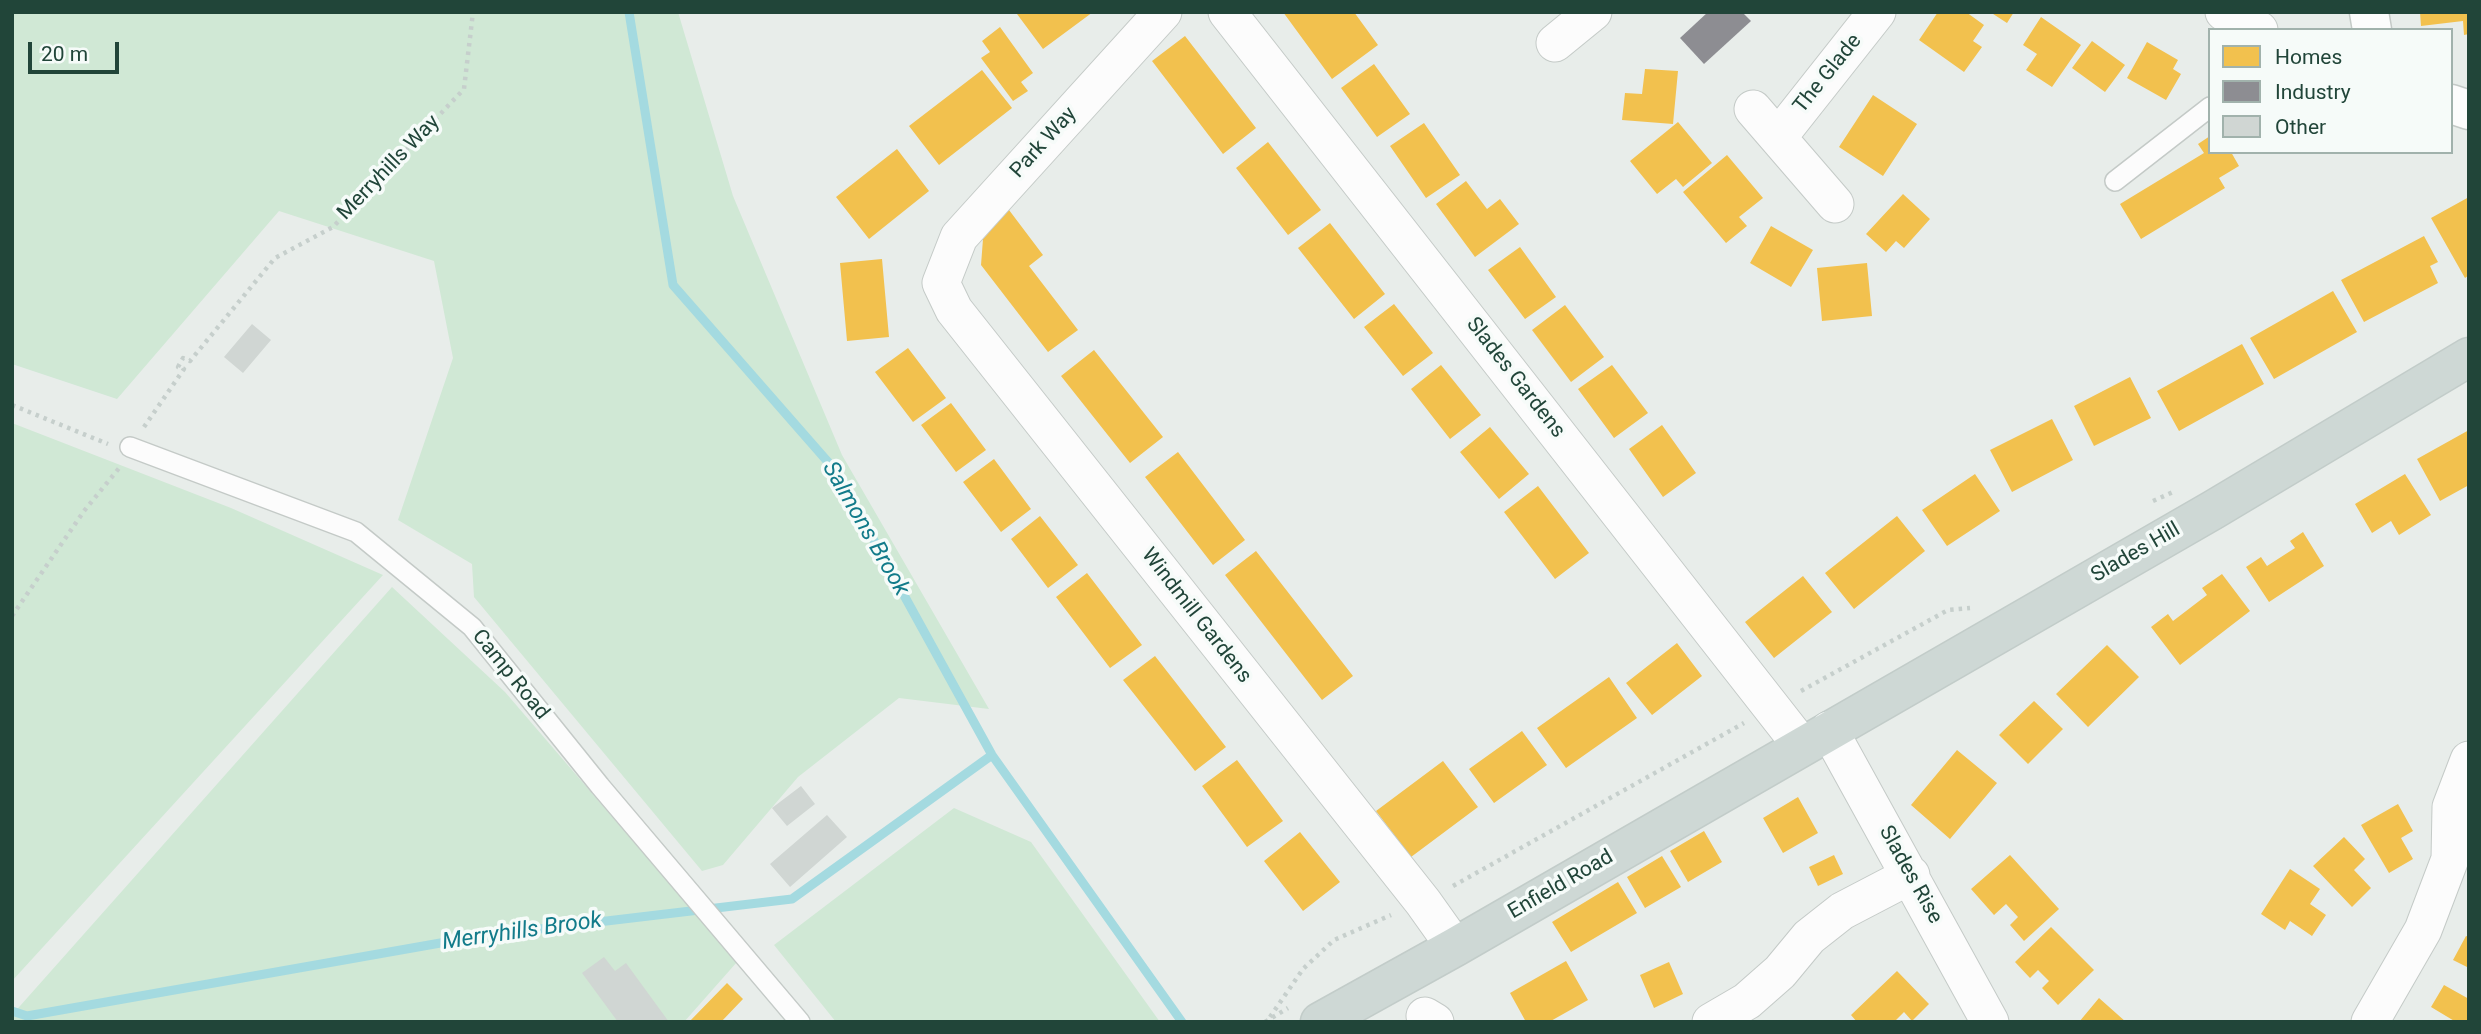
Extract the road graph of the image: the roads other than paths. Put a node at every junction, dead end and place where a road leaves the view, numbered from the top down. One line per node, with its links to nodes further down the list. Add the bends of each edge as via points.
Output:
1 (1163, 12): 13 (street, Park Way, via 959,237)
2 (1227, 12): 16 (street, Slades Gardens, via 1773,707)
3 (1593, 12): 7 (street)
4 (1877, 12): 10 (street, The Glade)
5 (2224, 12): 6 (street)
6 (2255, 28)
7 (1555, 43)
8 (2208, 109): 11 (lane)
9 (1753, 110): 10 (street, The Glade)
10 (1779, 136): 12 (street, The Glade)
11 (2115, 181)
12 (1835, 204)
13 (941, 283): 19 (street, Windmill Gardens, via 954,310)
14 (2469, 357): 16 (main road, Slades Hill)
15 (131, 450): 21 (lane, Camp Road, via 356,533 472,627)
16 (1815, 738): 18 (street, Slades Rise); 19 (main road, Enfield Road)
17 (2469, 760): 24 (street, via 2451,807 2450,859 2423,930)
18 (1911, 874): 20 (street, Slades Rise); 23 (street, via 1842,911 1809,937 1780,972 1747,1001)
19 (1455, 947): 22 (main road, Enfield Road)
20 (1988, 1021)
21 (800, 1022)
22 (1320, 1022)
23 (1711, 1022)
24 (2370, 1022)

